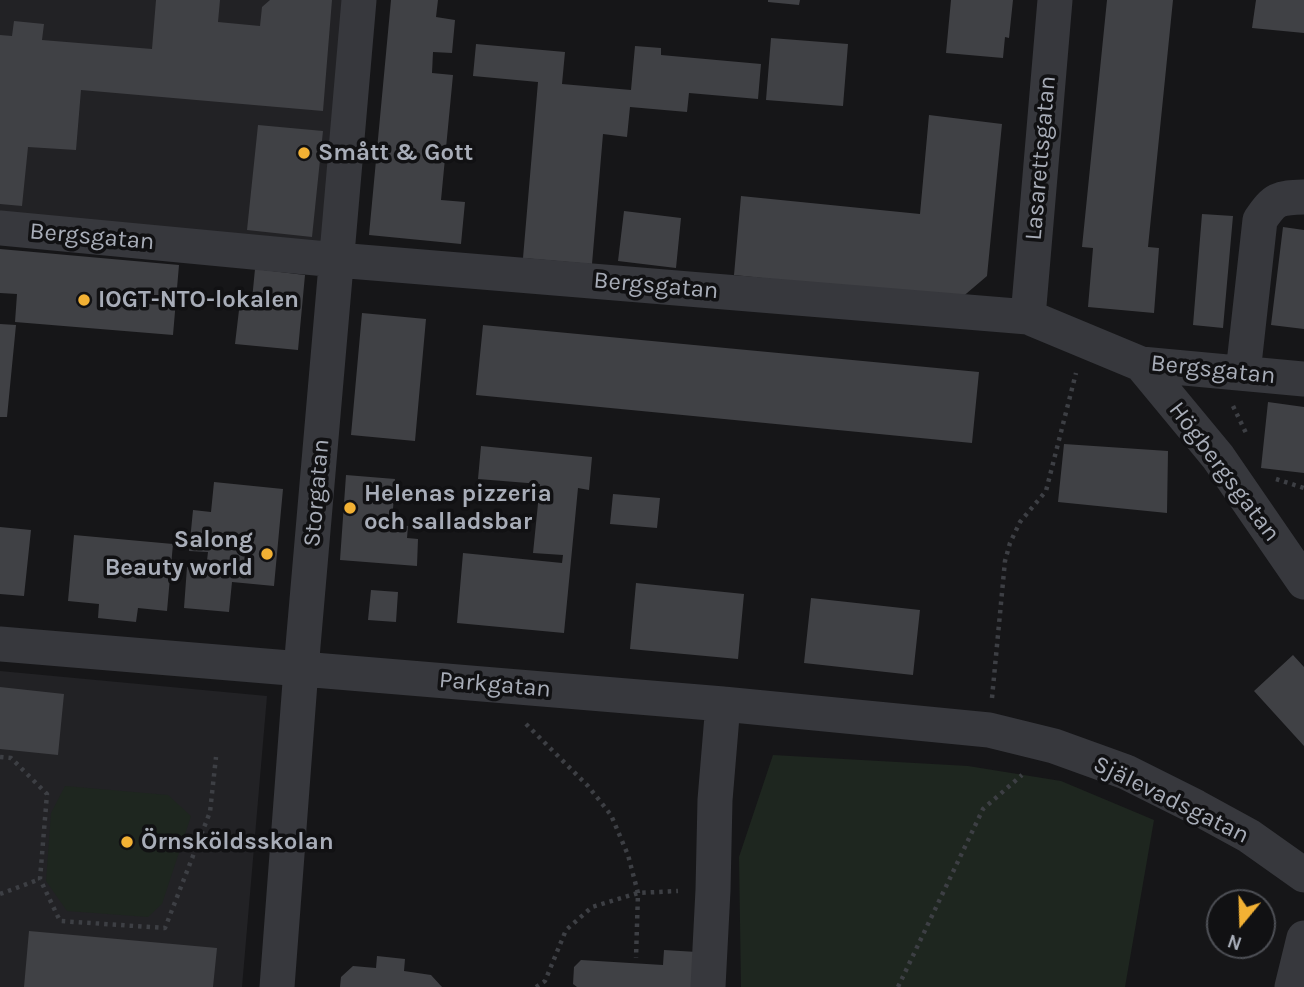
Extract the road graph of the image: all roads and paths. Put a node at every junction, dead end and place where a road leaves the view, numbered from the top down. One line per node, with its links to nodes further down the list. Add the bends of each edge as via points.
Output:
1 (359, 0): 5 (street, Storgatan)
2 (1055, 0): 6 (street, Lasarettsgatan)
3 (1304, 197): 9 (street, via 1270,204 1261,220)
4 (0, 229): 5 (street, Bergsgatan)
5 (337, 260): 6 (street, Bergsgatan); 16 (street, Storgatan)
6 (1027, 317): 7 (street, Bergsgatan)
7 (1085, 341): 8 (street, Bergsgatan); 19 (path, via 1046,491 1020,522 1005,561)
8 (1141, 364): 9 (street, Bergsgatan); 14 (street, Högbergsgatan, via 1218,457)
9 (1229, 372): 10 (street, Bergsgatan); 11 (path)
10 (1304, 379)
11 (1251, 443)
12 (1273, 478): 13 (path)
13 (1304, 488)
14 (1304, 582)
15 (0, 644): 16 (street, Parkgatan)
16 (301, 668): 17 (street, Parkgatan); 30 (street, Storgatan)
17 (495, 685): 18 (street, Parkgatan); 26 (path, via 611,815)
18 (723, 704): 19 (street, Parkgatan); 25 (street)
19 (989, 730): 20 (street, Själevadsgatan)
20 (1054, 746): 23 (street, Själevadsgatan, via 1126,772 1196,807 1249,836); 33 (path, via 983,809)
21 (0, 757): 24 (path, via 11,758 47,794)
22 (216, 757): 24 (path, via 210,812 165,928 60,921)
23 (1304, 875)
24 (40, 879): 27 (path)
25 (713, 890): 26 (path); 32 (street)
26 (638, 893): 29 (path); 31 (path, via 592,907 566,930 545,981)
27 (0, 894)
28 (1304, 938): 34 (street)
29 (636, 958)
30 (277, 987)
31 (536, 987)
32 (708, 987)
33 (898, 987)
34 (1292, 987)

